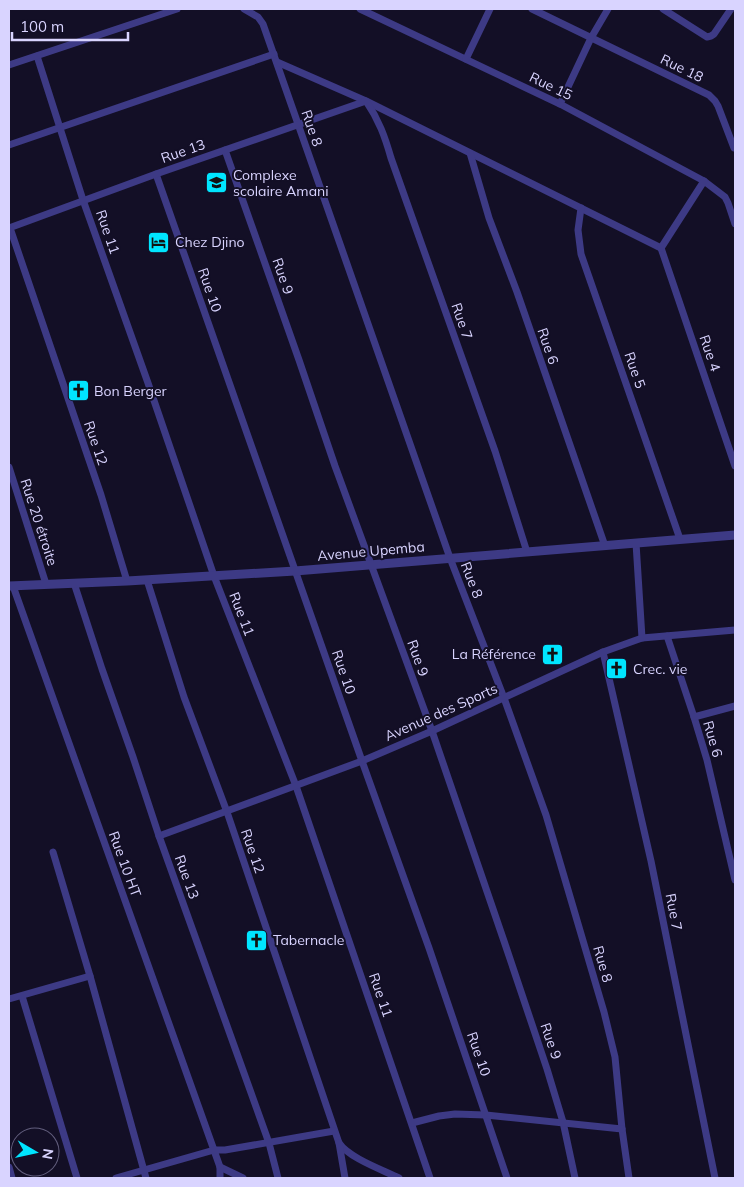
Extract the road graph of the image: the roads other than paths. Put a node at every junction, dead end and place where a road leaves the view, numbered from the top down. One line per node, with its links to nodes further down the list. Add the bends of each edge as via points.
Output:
1 (244, 9): 10 (street, Rue 8, via 261,19)
2 (360, 9): 12 (street, Rue 15)
3 (490, 9): 12 (street)
4 (532, 9): 9 (street, Rue 18)
5 (608, 9): 9 (street)
6 (662, 9): 7 (street, via 709,37)
7 (730, 9)
8 (173, 10): 11 (street)
9 (591, 38): 16 (street); 20 (street, Rue 18, via 709,95 718,106)
10 (274, 54): 13 (street, Rue 8); 18 (street)
11 (37, 56): 14 (street); 18 (street, Rue 11)
12 (466, 60): 16 (street, Rue 15)
13 (277, 62): 15 (street); 17 (street, Rue 8)
14 (9, 66)
15 (366, 101): 17 (street, Rue 13); 22 (street); 36 (street, Rue 7, via 383,132)
16 (560, 104): 24 (street, Rue 15)
17 (298, 125): 21 (street, Rue 13); 37 (street, Rue 8)
18 (60, 127): 19 (street); 25 (street, Rue 11)
19 (9, 145)
20 (734, 148)
21 (225, 150): 23 (street, Rue 13); 38 (street, Rue 9)
22 (470, 153): 26 (street); 35 (street, Rue 6, via 489,218)
23 (156, 174): 25 (street, Rue 13); 39 (street, Rue 10)
24 (704, 180): 27 (street, Rue 15, via 725,197); 29 (street)
25 (83, 200): 28 (street, Rue 13); 40 (street, Rue 11)
26 (580, 208): 29 (street); 33 (street, Rue 5, via 581,254)
27 (735, 224)
28 (9, 228): 42 (street, Rue 12, via 101,495)
29 (661, 248): 30 (street, Rue 4)
30 (735, 466)
31 (9, 467): 44 (street, Rue 20 étroite)
32 (735, 535): 33 (street, Avenue Upemba)
33 (680, 539): 34 (street, Avenue Upemba)
34 (636, 543): 35 (street, Avenue Upemba); 48 (street)
35 (605, 546): 36 (street, Avenue Upemba)
36 (527, 552): 37 (street, Avenue Upemba)
37 (450, 558): 38 (street, Avenue Upemba); 50 (street, Rue 8)
38 (371, 564): 39 (street, Avenue Upemba); 53 (street, Rue 9)
39 (295, 571): 40 (street, Avenue Upemba); 54 (street, Rue 10)
40 (214, 576): 41 (street, Avenue Upemba); 55 (street, Rue 11)
41 (147, 580): 42 (street, Avenue Upemba); 56 (street, Rue 12, via 184,697)
42 (127, 581): 43 (street, Avenue Upemba)
43 (74, 583): 44 (street, Avenue Upemba); 57 (street, Rue 13)
44 (46, 584): 45 (street, Avenue Upemba)
45 (11, 586): 70 (street, Rue 10 HT)
46 (735, 630): 47 (street, Avenue des Sports)
47 (667, 636): 48 (street, Avenue des Sports); 52 (street, Rue 6)
48 (642, 638): 49 (street, Avenue des Sports)
49 (602, 652): 50 (street, Avenue des Sports); 87 (street, Rue 7, via 651,861)
50 (504, 698): 53 (street, Avenue des Sports); 66 (street, Rue 8, via 546,815 604,1012 615,1057)
51 (735, 706): 52 (street)
52 (694, 717): 59 (street, Rue 6)
53 (432, 731): 54 (street, Avenue des Sports); 64 (street, Rue 9)
54 (362, 761): 55 (street, Avenue des Sports); 63 (street, Rue 10)
55 (296, 786): 56 (street, Avenue des Sports); 65 (street, Rue 11)
56 (227, 812): 57 (street, Avenue des Sports); 67 (street, Rue 12)
57 (159, 836): 68 (street, Rue 13)
58 (53, 852): 60 (street)
59 (735, 880)
60 (90, 976): 61 (street); 73 (street)
61 (22, 996): 62 (street); 75 (street)
62 (9, 999)
63 (486, 1115): 64 (street); 65 (street, via 455,1114); 84 (street, Rue 10)
64 (563, 1122): 66 (street); 85 (street, Rue 9)
65 (412, 1123): 83 (street, Rue 11)
66 (622, 1129): 86 (street, Rue 8)
67 (334, 1131): 68 (street); 69 (street, Rue 12)
68 (269, 1143): 70 (street); 80 (street, Rue 13)
69 (339, 1143): 81 (street, Rue 12); 82 (street, via 352,1155)
70 (214, 1150): 72 (street, Rue 10 HT); 73 (street)
71 (9, 1167): 74 (street)
72 (220, 1167): 78 (street, Rue 10 HT); 79 (street)
73 (144, 1170): 76 (street); 77 (street)
74 (12, 1178)
75 (77, 1178)
76 (116, 1178)
77 (146, 1178)
78 (220, 1178)
79 (242, 1178)
80 (278, 1178)
81 (345, 1178)
82 (399, 1178)
83 (430, 1178)
84 (507, 1178)
85 (575, 1178)
86 (629, 1178)
87 (716, 1178)

